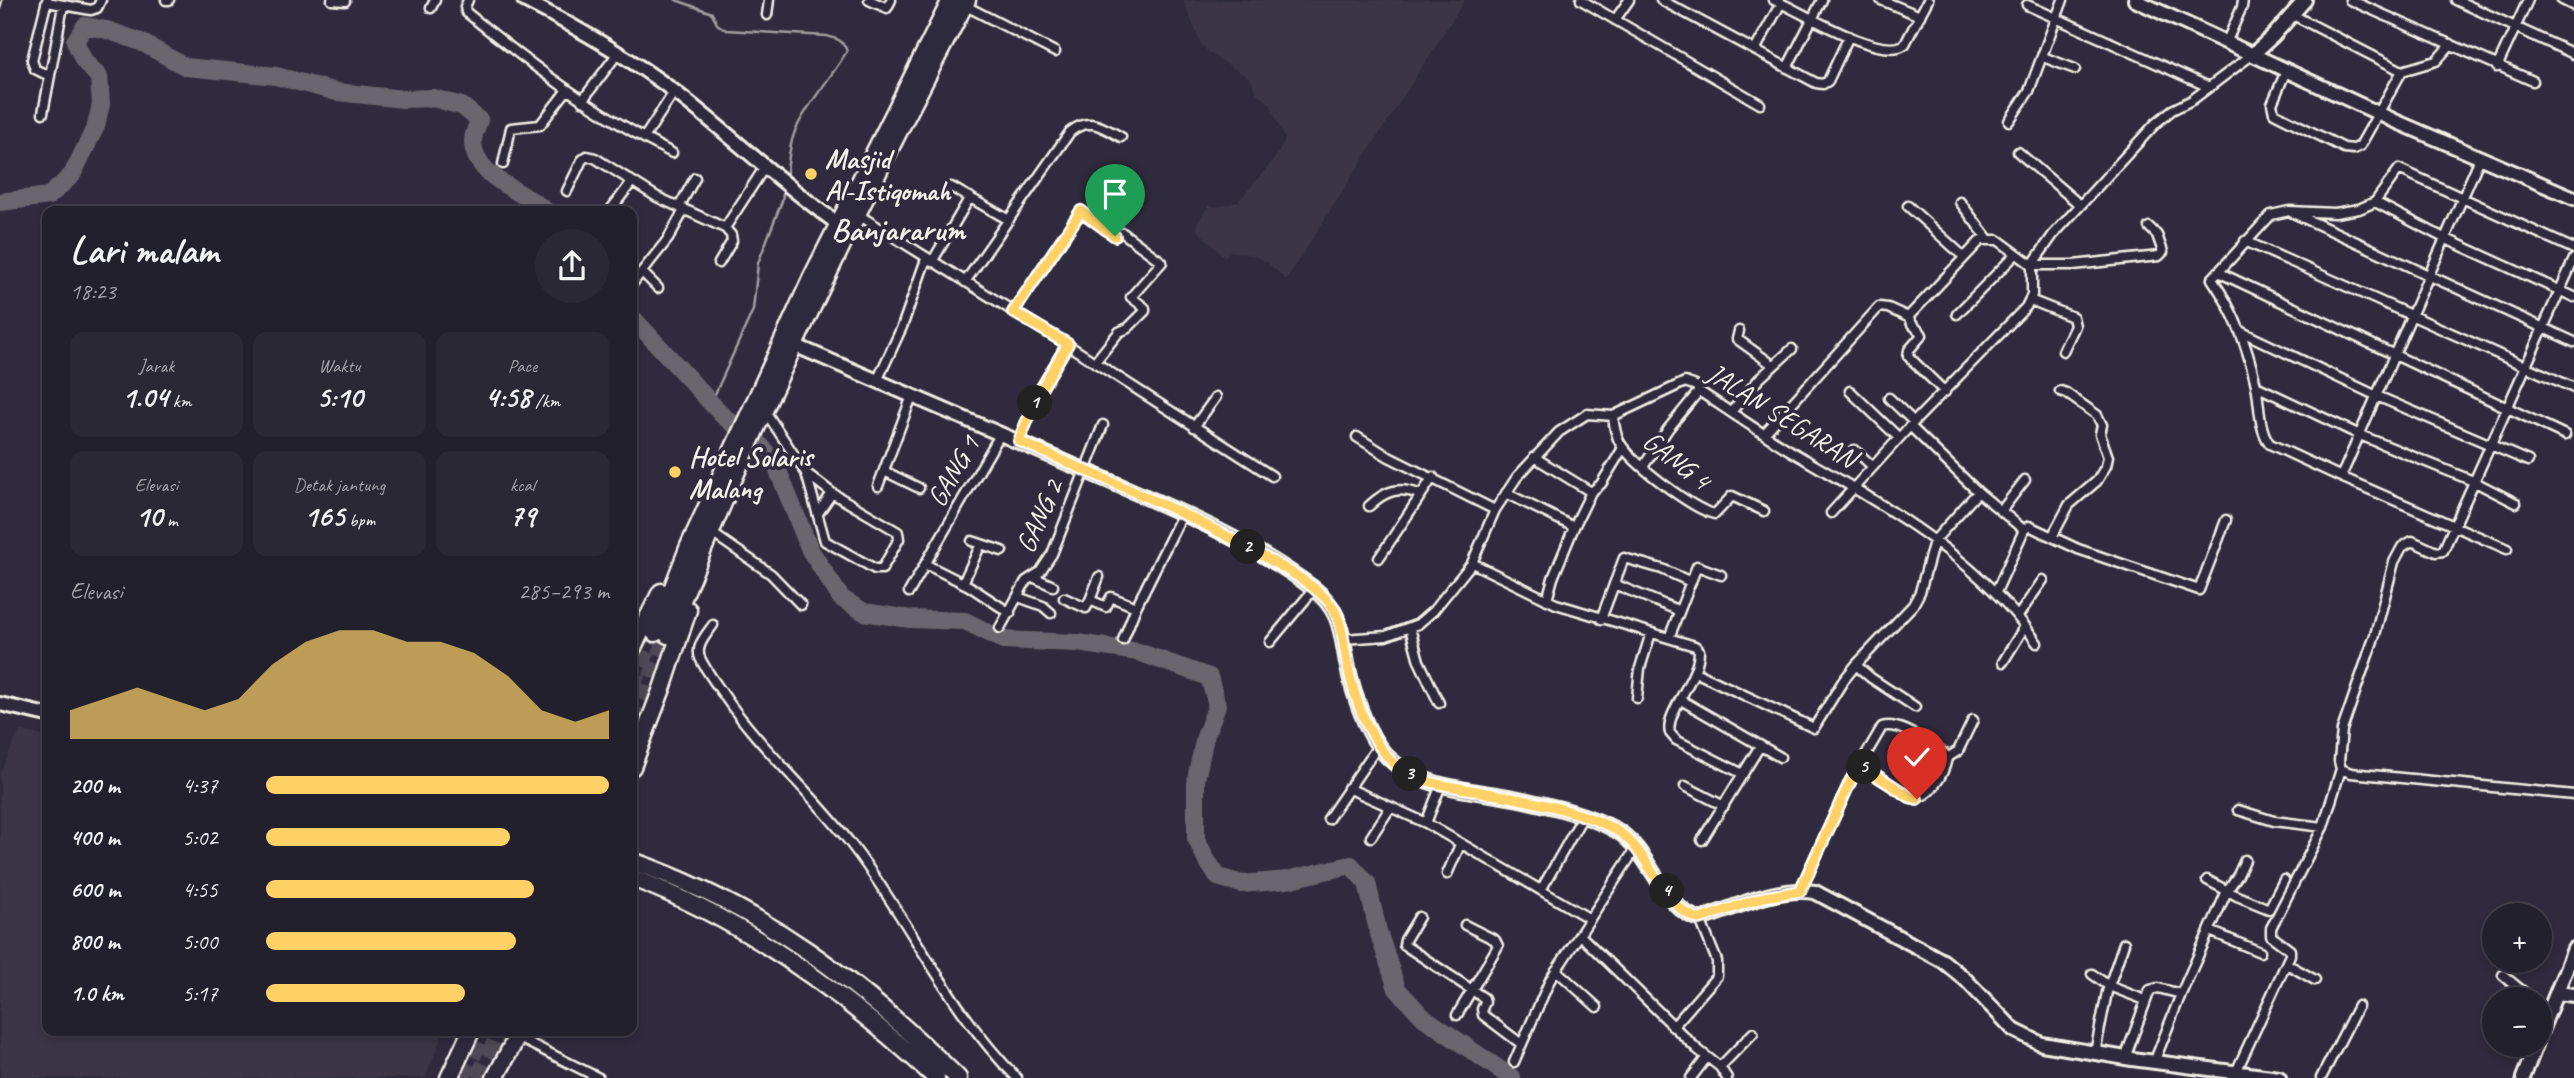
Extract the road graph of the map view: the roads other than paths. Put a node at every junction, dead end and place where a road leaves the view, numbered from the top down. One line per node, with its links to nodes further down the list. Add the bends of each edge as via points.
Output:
1 (101, 0): 27 (street, via 93,10)
2 (332, 0): 23 (street)
3 (468, 0): 53 (street, via 467,12)
4 (524, 0): 41 (street)
5 (769, 0): 29 (street)
6 (869, 0): 7 (street, via 887,8)
7 (891, 0)
8 (1581, 0): 34 (street)
9 (1629, 0): 34 (street)
10 (1661, 0): 39 (street)
11 (1822, 0): 33 (street)
12 (1881, 0): 31 (street)
13 (1928, 0): 31 (street)
14 (2063, 0): 32 (street)
15 (2135, 0): 37 (street)
16 (2243, 0): 37 (street)
17 (2305, 0): 30 (street)
18 (2350, 0): 38 (street)
19 (2456, 0): 35 (street)
20 (2528, 0): 35 (street)
21 (2562, 0): 28 (street)
22 (47, 1): 27 (street); 50 (street, via 33,65)
23 (345, 1)
24 (1778, 1): 33 (street); 39 (street)
25 (961, 2): 40 (street); 81 (highway); 83 (highway)
26 (2027, 5): 32 (street)
27 (63, 6): 50 (street)
28 (2574, 6)
29 (766, 15)
30 (2294, 15): 42 (street); 49 (street)
31 (1920, 16): 36 (street, via 1905,44 1898,48 1879,48)
32 (2056, 16): 44 (street); 52 (street)
33 (1814, 19): 36 (street); 46 (street)
34 (1615, 20): 56 (street)
35 (2516, 27): 43 (street); 45 (street)
36 (1849, 36): 46 (street, via 1823,84)
37 (2227, 41): 42 (street)
38 (2451, 44): 45 (street); 49 (street, via 2436,61)
39 (1755, 50): 46 (street)
40 (1055, 52)
41 (618, 53): 54 (street); 55 (street)
42 (2253, 54): 48 (street); 52 (street)
43 (2574, 54)
44 (2043, 57): 47 (street); 59 (street, via 2029,91)
45 (2497, 67): 51 (street)
46 (1787, 68)
47 (2075, 69)
48 (2286, 71): 58 (street); 58 (street, via 2273,111 2343,148 2360,146)
49 (2402, 71): 58 (street)
50 (50, 76): 57 (street)
51 (2533, 81)
52 (2209, 87): 76 (street, via 2164,116)
53 (567, 90): 55 (street); 65 (street, via 540,125 511,128)
54 (674, 92): 61 (street); 66 (street)
55 (582, 101): 61 (street)
56 (1760, 104)
57 (43, 113)
58 (2382, 114): 64 (street)
59 (2009, 121)
60 (1121, 137): 82 (street, via 1090,122 1076,127)
61 (645, 138): 63 (street)
62 (2018, 152): 76 (street)
63 (672, 153)
64 (2480, 158): 72 (street); 73 (street)
65 (503, 164)
66 (764, 168): 83 (street); 85 (street)
67 (695, 178): 79 (street)
68 (631, 183): 70 (street, via 587,156); 77 (street); 79 (street)
69 (950, 187): 71 (street)
70 (567, 191)
71 (970, 197): 82 (street); 93 (street)
72 (2574, 198)
73 (2461, 199): 75 (street, via 2399,169); 86 (street); 89 (street)
74 (1959, 202): 87 (street)
75 (2375, 202): 80 (street, via 2335,213); 86 (street)
76 (2080, 205): 95 (street)
77 (614, 206)
78 (1908, 206): 91 (street)
79 (682, 208): 85 (street); 96 (street, via 668,239)
80 (2289, 211): 88 (street, via 2272,215); 98 (street)
81 (856, 214): 93 (street); 114 (highway)
82 (1009, 220): 100 (street)
83 (837, 223): 134 (highway)
84 (2149, 227): 95 (street, via 2163,245 2163,254 2156,257)
85 (725, 228): 94 (street, via 732,241)
86 (2444, 238): 98 (street); 102 (street)
87 (1988, 239): 90 (street, via 1998,240); 91 (street)
88 (2245, 241): 97 (street); 108 (street)
89 (2574, 249)
90 (2016, 254): 95 (street); 106 (street)
91 (1964, 257): 107 (street)
92 (2574, 259): 102 (street)
93 (929, 260): 100 (street); 121 (street)
94 (719, 264)
95 (2032, 265): 104 (street)
96 (642, 272): 99 (street); 101 (street)
97 (2218, 272): 111 (street, via 2212,279); 117 (street)
98 (2430, 277): 108 (street); 109 (street)
99 (637, 278)
100 (965, 282): 105 (street)
101 (658, 288)
102 (2559, 291): 103 (street); 109 (street)
103 (2574, 297)
104 (2030, 300): 116 (street, via 2073,317 2075,326); 127 (street, JALAN SEGARAN)
105 (1013, 312): 113 (street); 118 (street, via 1083,208 1114,235 1123,233 1162,262 1131,297 1145,311 1119,332)
106 (1957, 314)
107 (1908, 317): 127 (street, via 1922,334 1909,350 1909,358); 140 (street, via 1884,307 1875,309)
108 (2412, 317): 117 (street); 120 (street)
109 (2543, 328): 112 (street); 120 (street)
110 (1740, 331): 119 (street, via 1737,339)
111 (2242, 331): 122 (street); 128 (street)
112 (2574, 342)
113 (1068, 344): 118 (street); 145 (street, via 1038,394)
114 (794, 345): 121 (street); 134 (highway)
115 (1792, 349): 119 (street)
116 (2063, 351)
117 (2395, 356): 128 (street); 132 (street)
118 (1095, 362): 138 (street)
119 (1773, 365): 133 (street)
120 (2527, 366): 123 (street); 132 (street)
121 (877, 381): 129 (street)
122 (2256, 386): 141 (street); 159 (street, via 2270,444)
123 (2574, 388)
124 (1699, 391): 133 (street, JALAN SEGARAN); 135 (street, JALAN SEGARAN, via 1682,382); 153 (street)
125 (1850, 391): 144 (street)
126 (2060, 391): 183 (street, via 2097,415 2108,457 2097,481 2069,505)
127 (1945, 392): 136 (street, JALAN SEGARAN)
128 (2377, 396): 141 (street); 146 (street)
129 (912, 397): 139 (street); 155 (street)
130 (1216, 397): 138 (street)
131 (1889, 398): 136 (street)
132 (2508, 406): 142 (street); 146 (street)
133 (1731, 412): 140 (street, JALAN SEGARAN)
134 (756, 416): 149 (highway); 156 (street)
135 (1613, 416): 147 (street, GANG 4); 150 (street, JALAN SEGARAN, via 1583,415)
136 (1912, 424): 144 (street, JALAN SEGARAN); 166 (street)
137 (1102, 425): 154 (street, GANG 2)
138 (1194, 427): 157 (street)
139 (1001, 433): 145 (street); 191 (street, GANG 1)
140 (1764, 435): 163 (street, JALAN SEGARAN)
141 (2360, 435): 159 (street); 161 (street)
142 (2565, 435)
143 (1357, 437): 158 (street)
144 (1899, 438): 152 (street, JALAN SEGARAN)
145 (1019, 441): 154 (street)
146 (2491, 444): 151 (street); 161 (street)
147 (1623, 448): 153 (street, GANG 4); 165 (street)
148 (1855, 450): 152 (street)
149 (737, 454): 182 (highway); 192 (highway)
150 (1534, 457): 165 (street); 167 (street, JALAN SEGARAN)
151 (2528, 461)
152 (1872, 466): 163 (street, JALAN SEGARAN)
153 (1643, 467): 173 (street, GANG 4, via 1706,512 1715,514 1732,496)
154 (1083, 470): 176 (street); 194 (street, GANG 2, via 1052,554)
155 (884, 471): 162 (street); 164 (street)
156 (806, 473): 168 (street); 175 (street)
157 (1272, 476)
158 (1433, 477): 169 (street); 172 (street)
159 (2341, 477): 179 (street)
160 (2025, 480): 174 (street)
161 (2473, 481): 170 (street); 179 (street)
162 (878, 486)
163 (1854, 486): 177 (street); 185 (street)
164 (919, 488)
165 (1591, 492): 180 (street)
166 (1979, 492): 174 (street); 185 (street)
167 (1506, 493): 172 (street, JALAN SEGARAN); 180 (street)
168 (832, 494): 175 (street); 175 (street, via 898,532 886,565 875,569 829,545 822,535)
169 (1421, 495): 171 (street, via 1391,490); 189 (street)
170 (2516, 503)
171 (1369, 506)
172 (1495, 510): 190 (street, JALAN SEGARAN)
173 (1764, 511)
174 (2001, 511): 181 (street)
175 (819, 512)
176 (1183, 513): 201 (street); 209 (street)
177 (1831, 513)
178 (2226, 520): 183 (street, via 2199,590)
179 (2454, 524): 187 (street); 243 (street, via 2442,552 2412,541 2397,554 2342,730)
180 (1574, 527): 207 (street)
181 (2024, 530): 183 (street, via 2031,526); 203 (street)
182 (709, 531): 192 (highway); 208 (street, via 771,574)
183 (2052, 537)
184 (972, 541): 186 (street)
185 (1934, 541): 203 (street); 228 (street, via 1913,605)
186 (981, 544): 188 (street); 198 (street)
187 (2507, 549)
188 (1002, 551)
189 (1379, 558)
190 (1472, 563): 207 (street); 218 (street, JALAN SEGARAN, via 1433,611)
191 (925, 564): 198 (street); 202 (street, GANG 1)
192 (685, 575): 220 (highway); 222 (highway, via 663,590); 239 (highway, via 689,607)
193 (1721, 575): 197 (street, via 1698,565)
194 (1033, 577): 200 (street); 204 (street, GANG 2)
195 (1099, 577): 206 (street)
196 (2043, 580): 213 (street)
197 (1691, 582): 199 (street, via 1626,558); 221 (street)
198 (963, 583): 211 (street)
199 (1614, 584): 210 (street); 214 (street)
200 (1053, 586)
201 (1314, 589): 223 (street, via 1332,607); 225 (street)
202 (909, 592)
203 (1996, 592): 213 (street)
204 (1018, 597): 211 (street, GANG 2); 212 (street)
205 (1064, 598): 206 (street, via 1086,608)
206 (1090, 600): 209 (street, via 1105,607 1114,597)
207 (1547, 600): 214 (street)
208 (801, 605)
209 (1136, 607): 224 (street)
210 (1675, 609)
211 (1010, 613): 217 (street, GANG 2)
212 (1051, 613)
213 (2018, 616): 216 (street)
214 (1601, 619): 219 (street)
215 (713, 625): 316 (street, via 698,654 706,670 752,734 853,846 967,1019)
216 (2025, 626): 226 (street); 227 (street)
217 (1000, 628)
218 (1410, 628): 223 (street, JALAN SEGARAN, via 1386,636); 232 (street, via 1419,661)
219 (1651, 633): 221 (street); 230 (street)
220 (661, 634)
221 (1669, 638): 229 (street, via 1699,650)
222 (637, 639)
223 (1343, 639): 237 (street, via 1357,698)
224 (1123, 640)
225 (1270, 642)
226 (2038, 643)
227 (2003, 662)
228 (1856, 665): 229 (street, via 1814,728); 234 (street)
229 (1695, 672): 231 (street)
230 (1637, 698)
231 (1681, 700): 238 (street); 244 (street, via 1669,721 1670,733)
232 (1439, 703)
233 (0, 704): 235 (street)
234 (1915, 707)
235 (42, 714)
236 (1973, 720): 241 (street, via 1958,751)
237 (1378, 746): 245 (street, via 1398,767); 247 (street)
238 (1760, 746): 240 (street); 244 (street)
239 (637, 754)
240 (1780, 757)
241 (1947, 758): 242 (street, via 1889,725 1879,729); 242 (street, via 1928,794 1917,799)
242 (1860, 765): 267 (street)
243 (2341, 769): 248 (street, via 2369,776); 255 (street)
244 (1743, 774): 249 (street)
245 (1441, 785): 252 (street); 254 (street)
246 (1685, 786): 249 (street)
247 (1348, 788): 250 (street); 253 (street)
248 (2574, 796)
249 (1724, 806): 257 (street)
250 (1390, 808): 254 (street); 256 (street)
251 (2238, 810): 255 (street, via 2274,821)
252 (1583, 816): 259 (street, via 1616,830); 266 (street)
253 (1328, 819)
254 (1426, 824): 258 (street)
255 (2323, 827): 279 (street, via 2271,928 2271,936 2290,950)
256 (1371, 837)
257 (1702, 840)
258 (1460, 845): 263 (street); 266 (street)
259 (1636, 848): 271 (street); 272 (street, via 1677,905)
260 (2245, 860): 268 (street)
261 (637, 865): 315 (highway, via 724,898 804,946 896,1019)
262 (637, 866): 301 (highway, via 746,933 855,1007)
263 (1447, 874)
264 (2207, 880): 268 (street)
265 (2284, 880): 268 (street, via 2269,909)
266 (1541, 890): 271 (street)
267 (1800, 891): 272 (street, via 1777,893); 302 (street, via 1832,900 1943,961 2021,1034 2059,1048)
268 (2227, 891): 274 (street)
269 (637, 892): 301 (highway, via 681,907 739,936 859,1022)
270 (1419, 917): 286 (street, via 1404,945)
271 (1591, 919): 275 (street)
272 (1700, 919): 295 (street, via 1717,961 1717,976)
273 (1465, 925): 286 (street, via 1498,946)
274 (2210, 931): 278 (street); 288 (street)
275 (1580, 935): 280 (street); 295 (street)
276 (2124, 943): 284 (street)
277 (2574, 949): 287 (street)
278 (2260, 952)
279 (2287, 964): 283 (street); 310 (street)
280 (1556, 971): 293 (street); 300 (street)
281 (2092, 974): 284 (street)
282 (2503, 975): 285 (street)
283 (2315, 980)
284 (2109, 986): 291 (street); 302 (street)
285 (2518, 987)
286 (1474, 990): 294 (street); 300 (street, via 1484,998 1483,1015)
287 (2557, 993): 289 (street); 290 (street)
288 (2181, 994): 291 (street, via 2156,988); 306 (street)
289 (2574, 995)
290 (2552, 999)
291 (2145, 1000): 305 (street)
292 (2358, 1006): 320 (street)
293 (1597, 1007)
294 (1457, 1015)
295 (1673, 1027): 303 (street)
296 (1753, 1033): 308 (street)
297 (469, 1036): 311 (highway)
298 (518, 1036): 312 (highway)
299 (523, 1036): 313 (street)
300 (1520, 1043): 307 (street)
301 (900, 1044): 314 (highway)
302 (2095, 1054): 305 (street)
303 (1707, 1057): 308 (street); 317 (street)
304 (2531, 1057): 321 (street)
305 (2124, 1058): 306 (street)
306 (2155, 1060): 309 (street)
307 (1514, 1062)
308 (1720, 1067): 318 (street)
309 (2186, 1072): 310 (street)
310 (2236, 1072): 319 (street)
311 (449, 1078)
312 (495, 1078)
313 (600, 1078)
314 (936, 1078)
315 (958, 1078)
316 (1017, 1078)
317 (1690, 1078)
318 (1727, 1078)
319 (2279, 1078)
320 (2321, 1078)
321 (2523, 1078)

